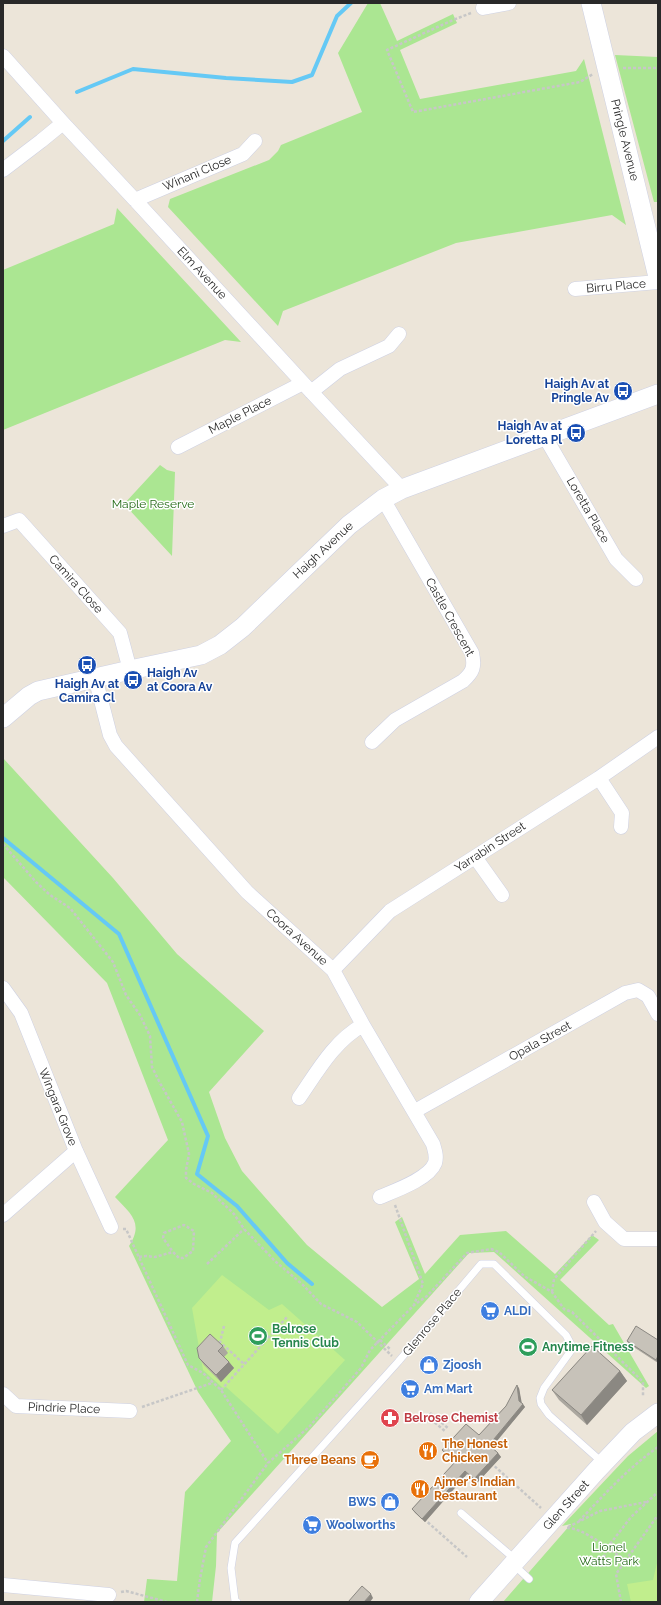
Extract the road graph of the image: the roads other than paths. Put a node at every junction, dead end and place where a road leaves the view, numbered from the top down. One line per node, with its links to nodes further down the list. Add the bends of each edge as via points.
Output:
1 (509, 3): 3 (street)
2 (591, 3): 9 (street, Pringle Avenue)
3 (483, 8)
4 (3, 56): 5 (street, Elm Avenue)
5 (62, 123): 7 (street); 8 (street, Elm Avenue)
6 (255, 141): 8 (street, Winani Close, via 243,154)
7 (3, 170)
8 (135, 200): 13 (street, Elm Avenue)
9 (658, 277)
10 (658, 282): 11 (street, Birru Place)
11 (575, 289)
12 (399, 334): 13 (street, Maple Place, via 390,346 340,369)
13 (307, 388): 16 (street, Maple Place); 17 (street, Elm Avenue)
14 (658, 394): 15 (street, Haigh Avenue)
15 (545, 436): 17 (street, Haigh Avenue); 20 (street, Loretta Place, via 616,559)
16 (178, 447)
17 (402, 489): 18 (street, Haigh Avenue)
18 (383, 499): 21 (street, Haigh Avenue, via 349,525 243,627 220,645 201,655); 25 (street, Castle Crescent, via 472,653 474,662 471,673 462,681 395,720)
19 (3, 526): 21 (street, Camira Close, via 19,520 107,618 120,633)
20 (636, 579)
21 (130, 670): 22 (street, Haigh Avenue)
22 (96, 677): 23 (street, Haigh Avenue, via 38,691); 30 (street, Coora Avenue, via 110,735 116,746 247,892)
23 (3, 718)
24 (658, 737): 26 (street, Yarrabin Street)
25 (372, 742)
26 (599, 778): 27 (street, via 622,813); 28 (street, Yarrabin Street)
27 (621, 827)
28 (475, 857): 29 (street); 30 (street, Yarrabin Street, via 390,911)
29 (502, 895)
30 (333, 970): 33 (street, Coora Avenue)
31 (3, 988): 36 (street, Wingara Grove, via 21,1013)
32 (658, 1014): 35 (street, Opala Street, via 648,996 638,990 625,993)
33 (363, 1025): 34 (street, via 352,1031 324,1061); 35 (street, Coora Avenue)
34 (299, 1098)
35 (415, 1111): 37 (street, Coora Avenue, via 433,1144 436,1155 434,1164 418,1180)
36 (76, 1151): 39 (street); 40 (street, Wingara Grove)
37 (385, 1195)
38 (594, 1202): 41 (street, via 605,1222 624,1239)
39 (3, 1215)
40 (111, 1227)
41 (658, 1239)
42 (3, 1394): 43 (street, Pindrie Place, via 16,1406)
43 (130, 1411)
44 (658, 1413): 45 (street, Glen Street, via 633,1432)
45 (603, 1464): 47 (street, Glen Street); 51 (lane, Glenrose Place, via 549,1415 541,1404 540,1398 544,1388 573,1348 566,1335 539,1313 494,1264 481,1264 398,1362 234,1543 230,1568)
46 (461, 1513): 47 (lane)
47 (515, 1562): 48 (lane); 52 (street, Glen Street)
48 (529, 1579)
49 (3, 1585): 50 (street)
50 (109, 1595)
51 (237, 1602)
52 (479, 1602)

